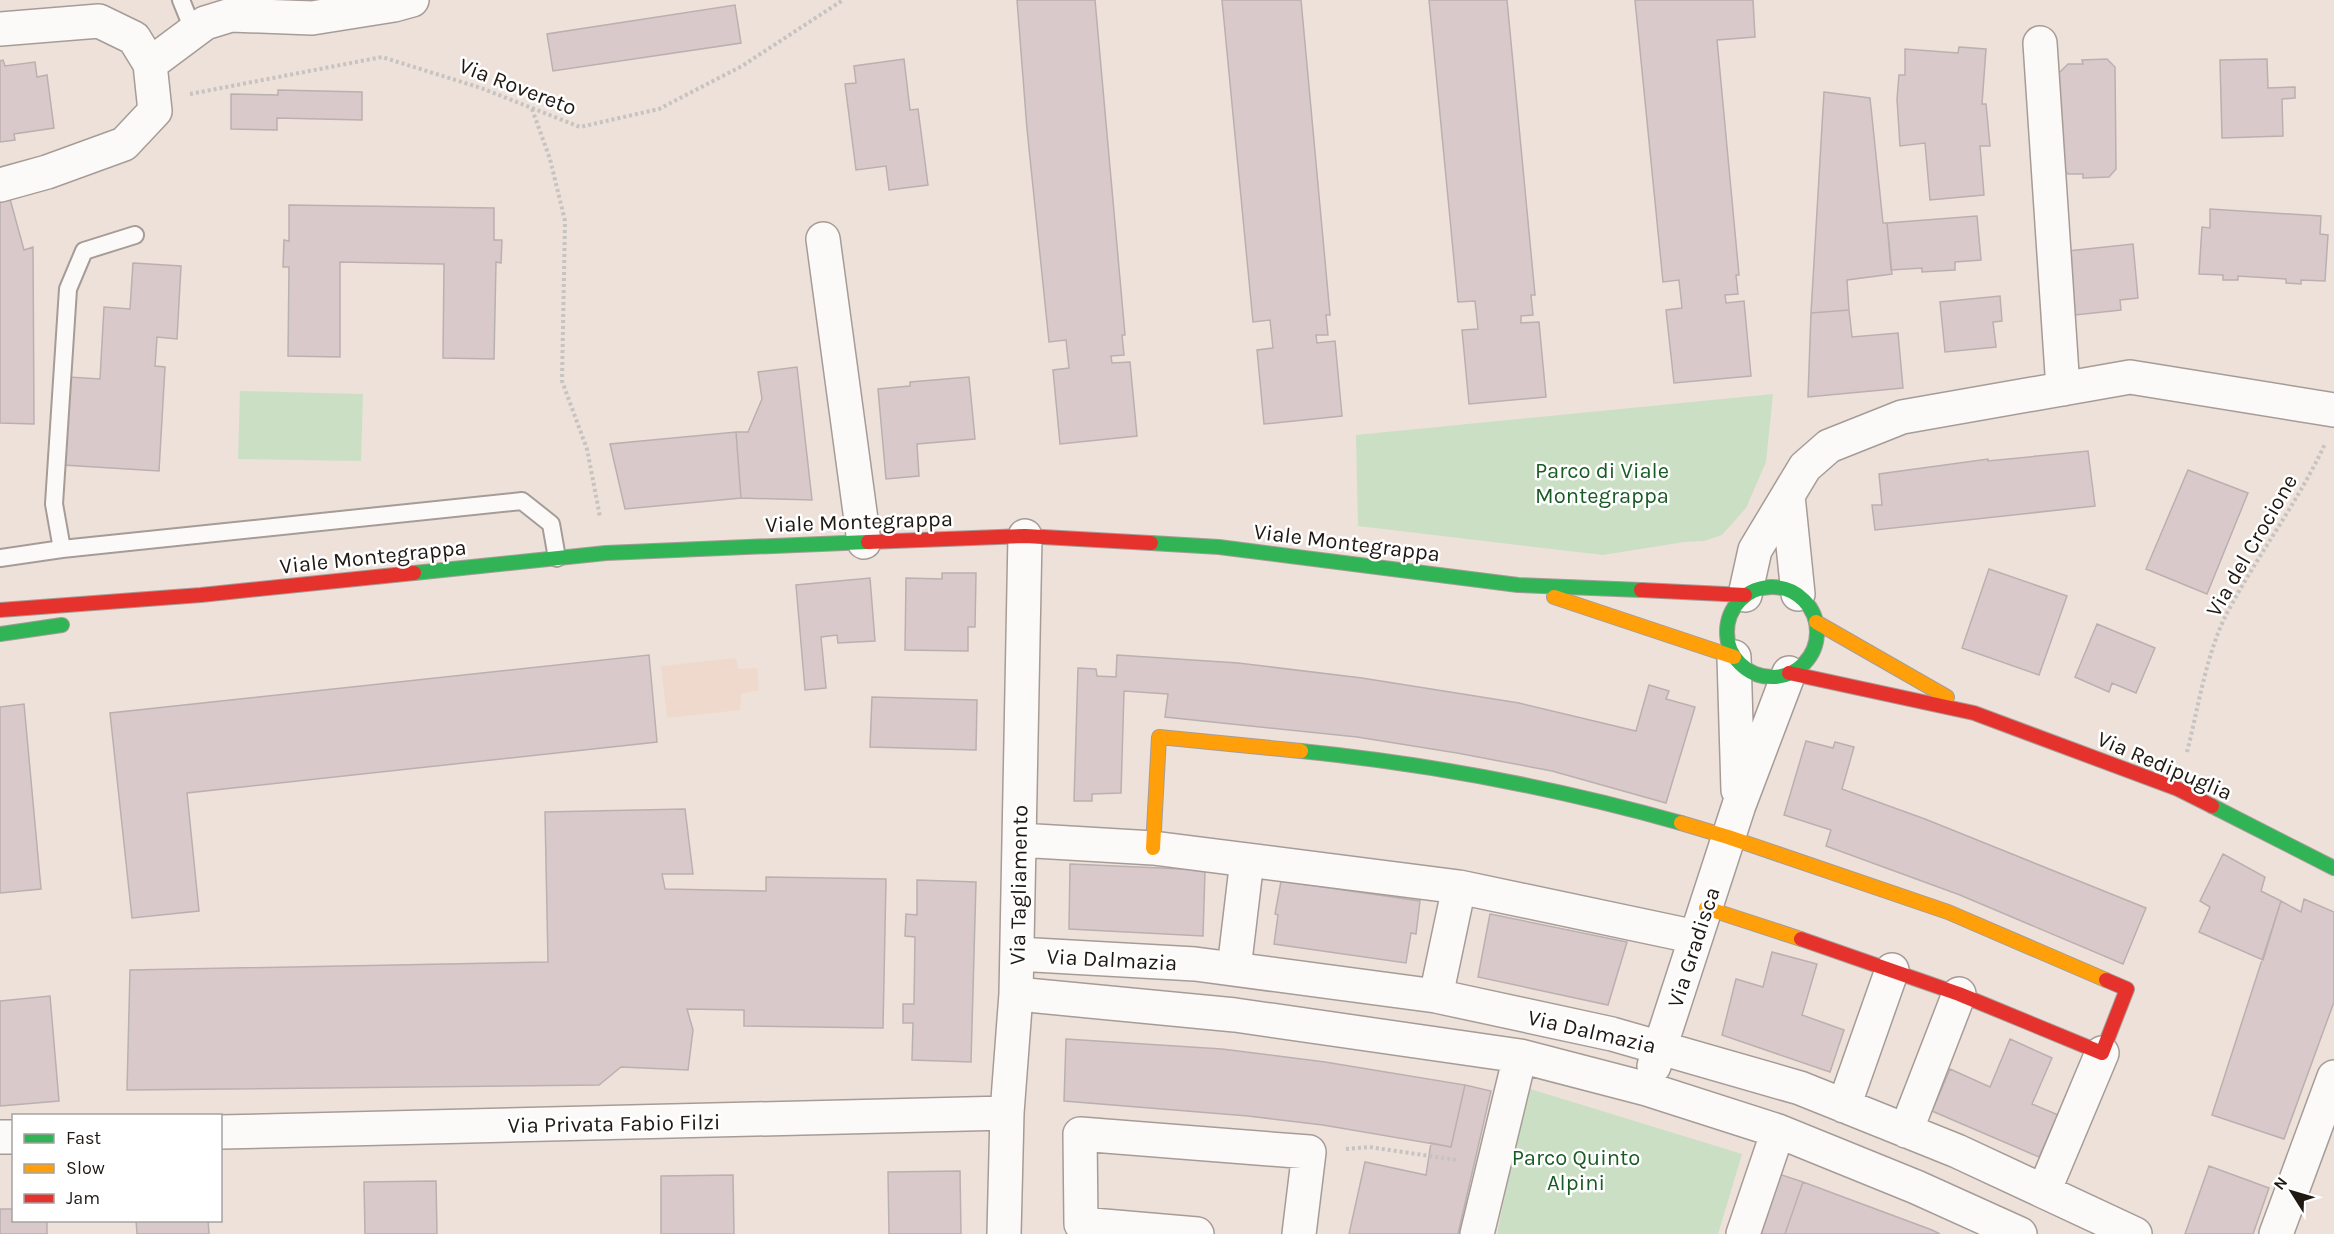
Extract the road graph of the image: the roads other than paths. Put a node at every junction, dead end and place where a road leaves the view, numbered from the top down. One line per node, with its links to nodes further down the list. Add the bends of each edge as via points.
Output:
1 (181, 0): 4 (lane)
2 (412, 0): 4 (street, via 312,18 231,15 205,23)
3 (0, 29): 6 (street, via 99,21 134,39)
4 (194, 32): 6 (street)
5 (2040, 43): 10 (street)
6 (150, 64): 7 (street, via 155,111 124,144)
7 (0, 185)
8 (135, 236): 15 (lane, via 84,251 68,289 54,504)
9 (823, 239): 14 (street)
10 (2063, 389): 11 (street, via 2130,377); 12 (street, via 1902,417 1829,446 1805,467)
11 (2332, 422)
12 (1788, 496): 19 (street); 21 (street, via 1755,550)
13 (1025, 536): 14 (main road, Viale Montegrappa); 18 (main road, Viale Montegrappa, via 1220,547); 32 (street, Via Tagliamento)
14 (864, 542): 17 (main road, Viale Montegrappa)
15 (62, 549): 16 (lane); 17 (lane, via 522,501 551,524)
16 (0, 558)
17 (557, 558): 20 (main road, Viale Montegrappa)
18 (1518, 585): 21 (main road, Viale Montegrappa); 27 (main road, Viale Montegrappa)
19 (1798, 594): 21 (main road, Viale Montegrappa, via 1781,587 1762,587); 24 (main road, via 1810,606)
20 (201, 595): 22 (main road, Viale Montegrappa); 23 (main road, Viale Montegrappa)
21 (1745, 595): 27 (main road, via 1733,608 1727,624)
22 (0, 610)
23 (123, 614)
24 (1816, 622): 28 (main road, via 1812,653); 29 (main road, Via Redipuglia)
25 (78, 623): 26 (main road)
26 (0, 634)
27 (1734, 657): 28 (main road, Viale Montegrappa, via 1759,675); 30 (street, Via Gradisca)
28 (1789, 673): 29 (main road, Via Redipuglia); 30 (street, Via Gradisca)
29 (1974, 713): 35 (main road, Via Redipuglia, via 2178,789)
30 (1739, 805): 31 (street, Via Gradisca)
31 (1728, 837): 33 (main road, via 1607,802 1473,775 1372,758 1160,737); 37 (street, Via Gradisca); 45 (main road, via 1948,912 2127,989)
32 (1019, 840): 33 (street); 38 (street, Via Tagliamento)
33 (1153, 848): 34 (street)
34 (1247, 860): 36 (street); 39 (street)
35 (2334, 868)
36 (1460, 887): 37 (street); 43 (street)
37 (1701, 923): 40 (main road); 44 (street, Via Gradisca)
38 (1017, 954): 39 (street, Via Dalmazia); 41 (street, Via Tagliamento)
39 (1234, 969): 43 (street, Via Dalmazia)
40 (1892, 970): 42 (main road); 49 (street)
41 (1016, 994): 46 (street, Via Dalmazia, via 1235,1015); 50 (street, Via Tagliamento)
42 (1959, 994): 45 (main road); 52 (street)
43 (1436, 996): 44 (street, Via Dalmazia)
44 (1660, 1047): 48 (street, Via Gradisca); 49 (street, Via Dalmazia, via 1800,1088)
45 (2102, 1053): 54 (street)
46 (1520, 1056): 48 (street, Via Dalmazia); 58 (street)
47 (2334, 1077): 62 (street)
48 (1647, 1089): 51 (street, Via Dalmazia)
49 (1844, 1106): 52 (street, Via Dalmazia)
50 (1007, 1113): 53 (street, Via Privata Fabio Filzi); 55 (street, Via Tagliamento)
51 (1778, 1131): 59 (street); 60 (street, Via Dalmazia)
52 (1906, 1131): 54 (street, Via Dalmazia)
53 (222, 1132)
54 (2044, 1191): 61 (street, Via Dalmazia)
55 (1004, 1234)
56 (1197, 1234): 57 (street, via 1081,1224 1080,1134 1309,1152)
57 (1299, 1234)
58 (1477, 1234)
59 (1743, 1234)
60 (2020, 1234)
61 (2135, 1234)
62 (2276, 1234)

